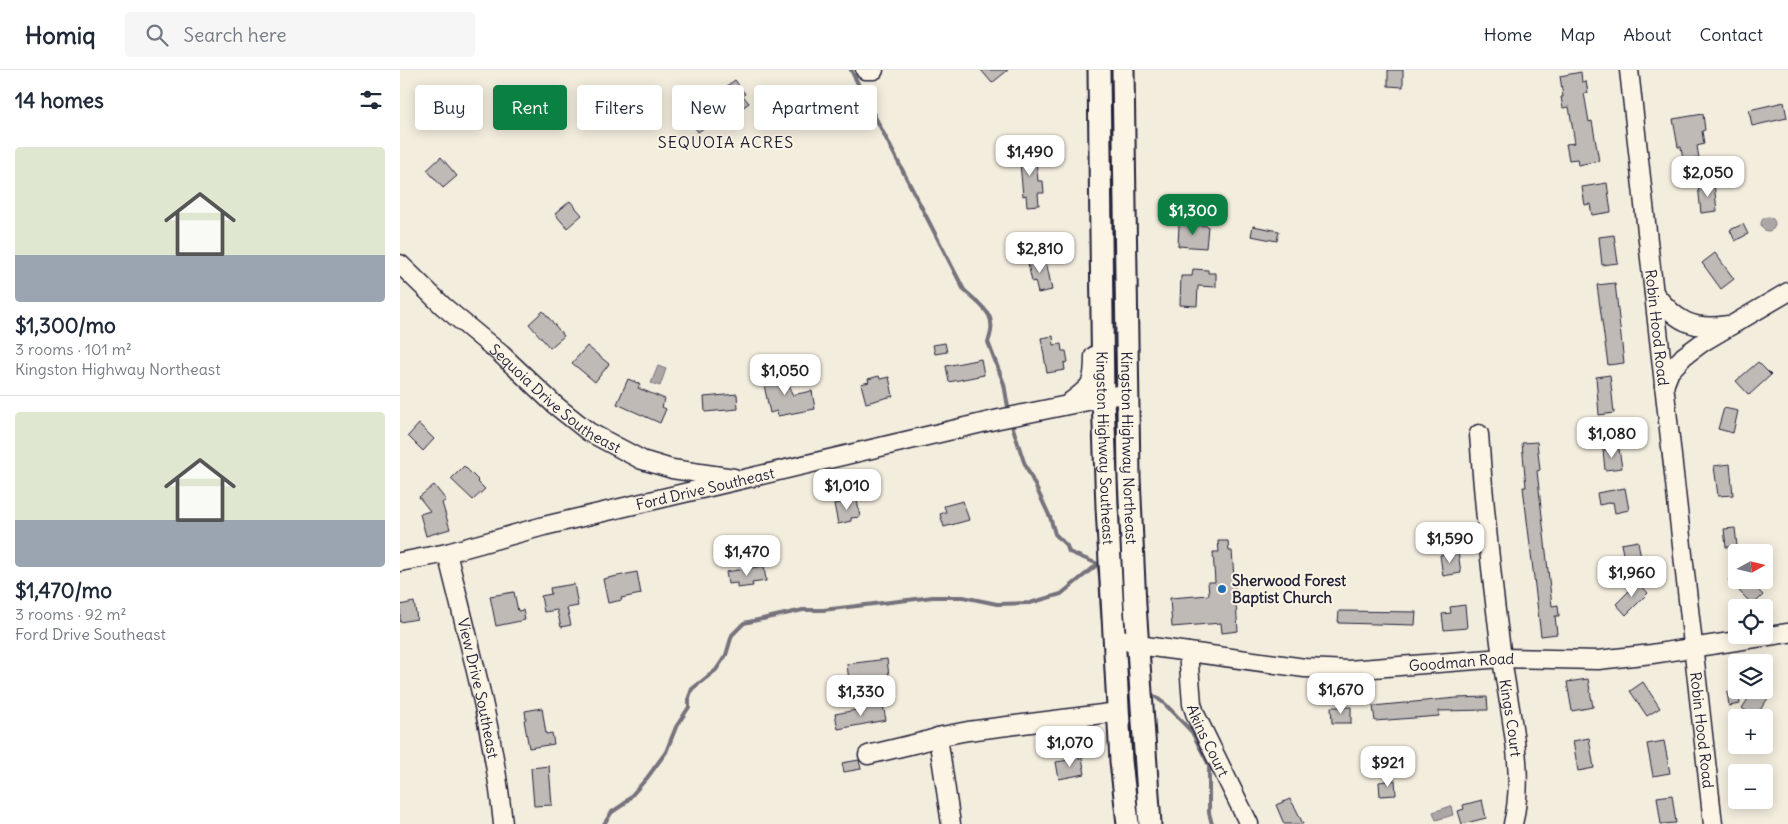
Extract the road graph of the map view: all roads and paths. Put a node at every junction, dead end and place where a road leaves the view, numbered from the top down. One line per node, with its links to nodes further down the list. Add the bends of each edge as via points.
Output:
1 (865, 70): 2 (street)
2 (874, 70)
3 (1098, 70): 6 (main road, Kingston Highway Southeast)
4 (1123, 70): 12 (main road, Kingston Highway Northeast)
5 (1631, 70): 9 (street, Robin Hood Road)
6 (1102, 256): 13 (main road, Kingston Highway Southeast); 14 (street, via 1094,321 1094,374 1087,390)
7 (400, 264): 16 (street, Sequoia Drive Southeast, via 443,306 588,432 642,460 672,469)
8 (1788, 292): 10 (street)
9 (1654, 293): 10 (street, via 1664,306 1685,322 1710,328); 11 (street, Robin Hood Road)
10 (1734, 324): 11 (street, via 1684,356 1670,371)
11 (1664, 386): 22 (street, Robin Hood Road)
12 (1127, 393): 13 (street, Ford Drive Southeast); 21 (main road, Kingston Highway Northeast)
13 (1103, 398): 14 (street, Ford Drive Southeast); 20 (main road, Kingston Highway Southeast)
14 (1063, 406): 16 (street, Ford Drive Southeast)
15 (1479, 434): 24 (street, Kings Court)
16 (741, 479): 17 (street, Ford Drive Southeast, via 544,526)
17 (447, 553): 18 (street, Ford Drive Southeast); 28 (street, View Drive Southeast, via 487,717)
18 (400, 562)
19 (1788, 634): 22 (street, Goodman Road)
20 (1113, 636): 21 (street, Goodman Road); 25 (main road, Kingston Highway Southeast)
21 (1138, 645): 23 (street, Goodman Road); 31 (main road, Kingston Highway Northeast)
22 (1693, 648): 24 (street, Goodman Road, via 1598,660); 34 (street, Robin Hood Road)
23 (1188, 652): 24 (street, Goodman Road, via 1305,668 1348,670); 32 (street, Akins Court, via 1196,716)
24 (1502, 658): 33 (street, Kings Court, via 1516,752 1518,792)
25 (1118, 712): 26 (street); 30 (main road, Kingston Highway Southeast)
26 (938, 737): 27 (street); 29 (street)
27 (868, 755)
28 (503, 824)
29 (951, 824)
30 (1128, 824)
31 (1150, 824)
32 (1249, 824)
33 (1513, 824)
34 (1713, 824)

